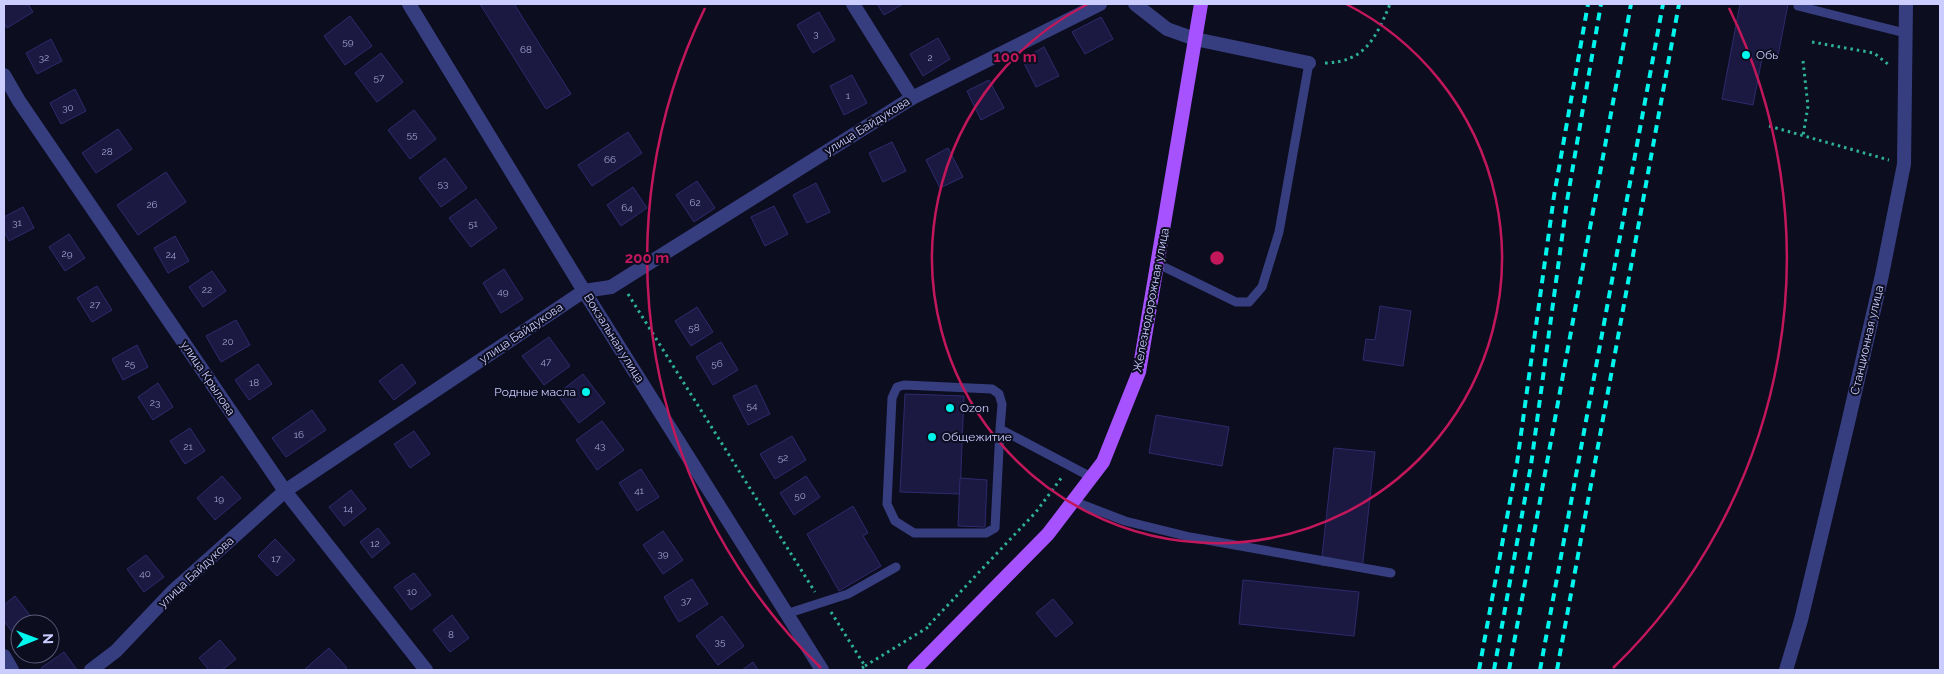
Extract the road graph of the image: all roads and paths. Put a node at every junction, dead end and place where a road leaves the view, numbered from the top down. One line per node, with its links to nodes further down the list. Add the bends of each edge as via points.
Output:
1 (409, 4): 22 (street, Вокзальная улица)
2 (853, 4): 16 (street)
3 (1100, 4): 16 (street, улица Байдукова)
4 (1134, 4): 10 (street, via 1167,29)
5 (1201, 4): 10 (main road, Железнодорожная улица)
6 (1390, 4): 13 (path, via 1372,42 1364,51 1342,62)
7 (1798, 4): 9 (lane)
8 (1906, 4): 9 (street, Станционная улица)
9 (1905, 32): 19 (street, Станционная улица)
10 (1195, 39): 13 (street); 20 (main road, Железнодорожная улица)
11 (1812, 42): 14 (path, via 1874,53)
12 (1803, 61): 18 (path, via 1808,106)
13 (1309, 63): 20 (lane, via 1279,232 1262,287 1249,302 1236,302)
14 (1892, 71)
15 (4, 75): 26 (street, улица Крылова)
16 (912, 98): 21 (street, улица Байдукова)
17 (1769, 126): 18 (path)
18 (1803, 136): 19 (path)
19 (1904, 164): 42 (street, Станционная улица, via 1848,423)
20 (1158, 264): 25 (main road, Железнодорожная улица, via 1139,372 1103,462)
21 (620, 281): 22 (street, улица Байдукова, via 611,287); 30 (path)
22 (584, 291): 26 (street, улица Байдукова); 31 (street, Вокзальная улица)
23 (1000, 428): 23 (lane, via 1000,394 992,389 897,387 892,398 887,504 895,521 914,533 986,534 995,528); 24 (lane)
24 (1069, 465): 25 (lane); 32 (path, via 1036,512)
25 (1091, 478): 27 (main road, Железнодорожная улица)
26 (285, 491): 37 (street, улица Байдукова, via 172,592 116,651); 38 (street, улица Крылова)
27 (1073, 501): 29 (lane, via 1125,521 1190,537); 33 (main road, Железнодорожная улица, via 1048,534)
28 (896, 567): 30 (lane, via 848,594)
29 (1391, 573)
30 (824, 602): 31 (lane); 35 (path)
31 (786, 614): 39 (street, Вокзальная улица)
32 (929, 626): 33 (path); 35 (path)
33 (941, 643): 41 (main road, Железнодорожная улица)
34 (4, 656): 36 (street)
35 (865, 666): 40 (path)
36 (12, 670)
37 (91, 670)
38 (426, 670)
39 (822, 670)
40 (859, 670)
41 (914, 670)
42 (1786, 670)

